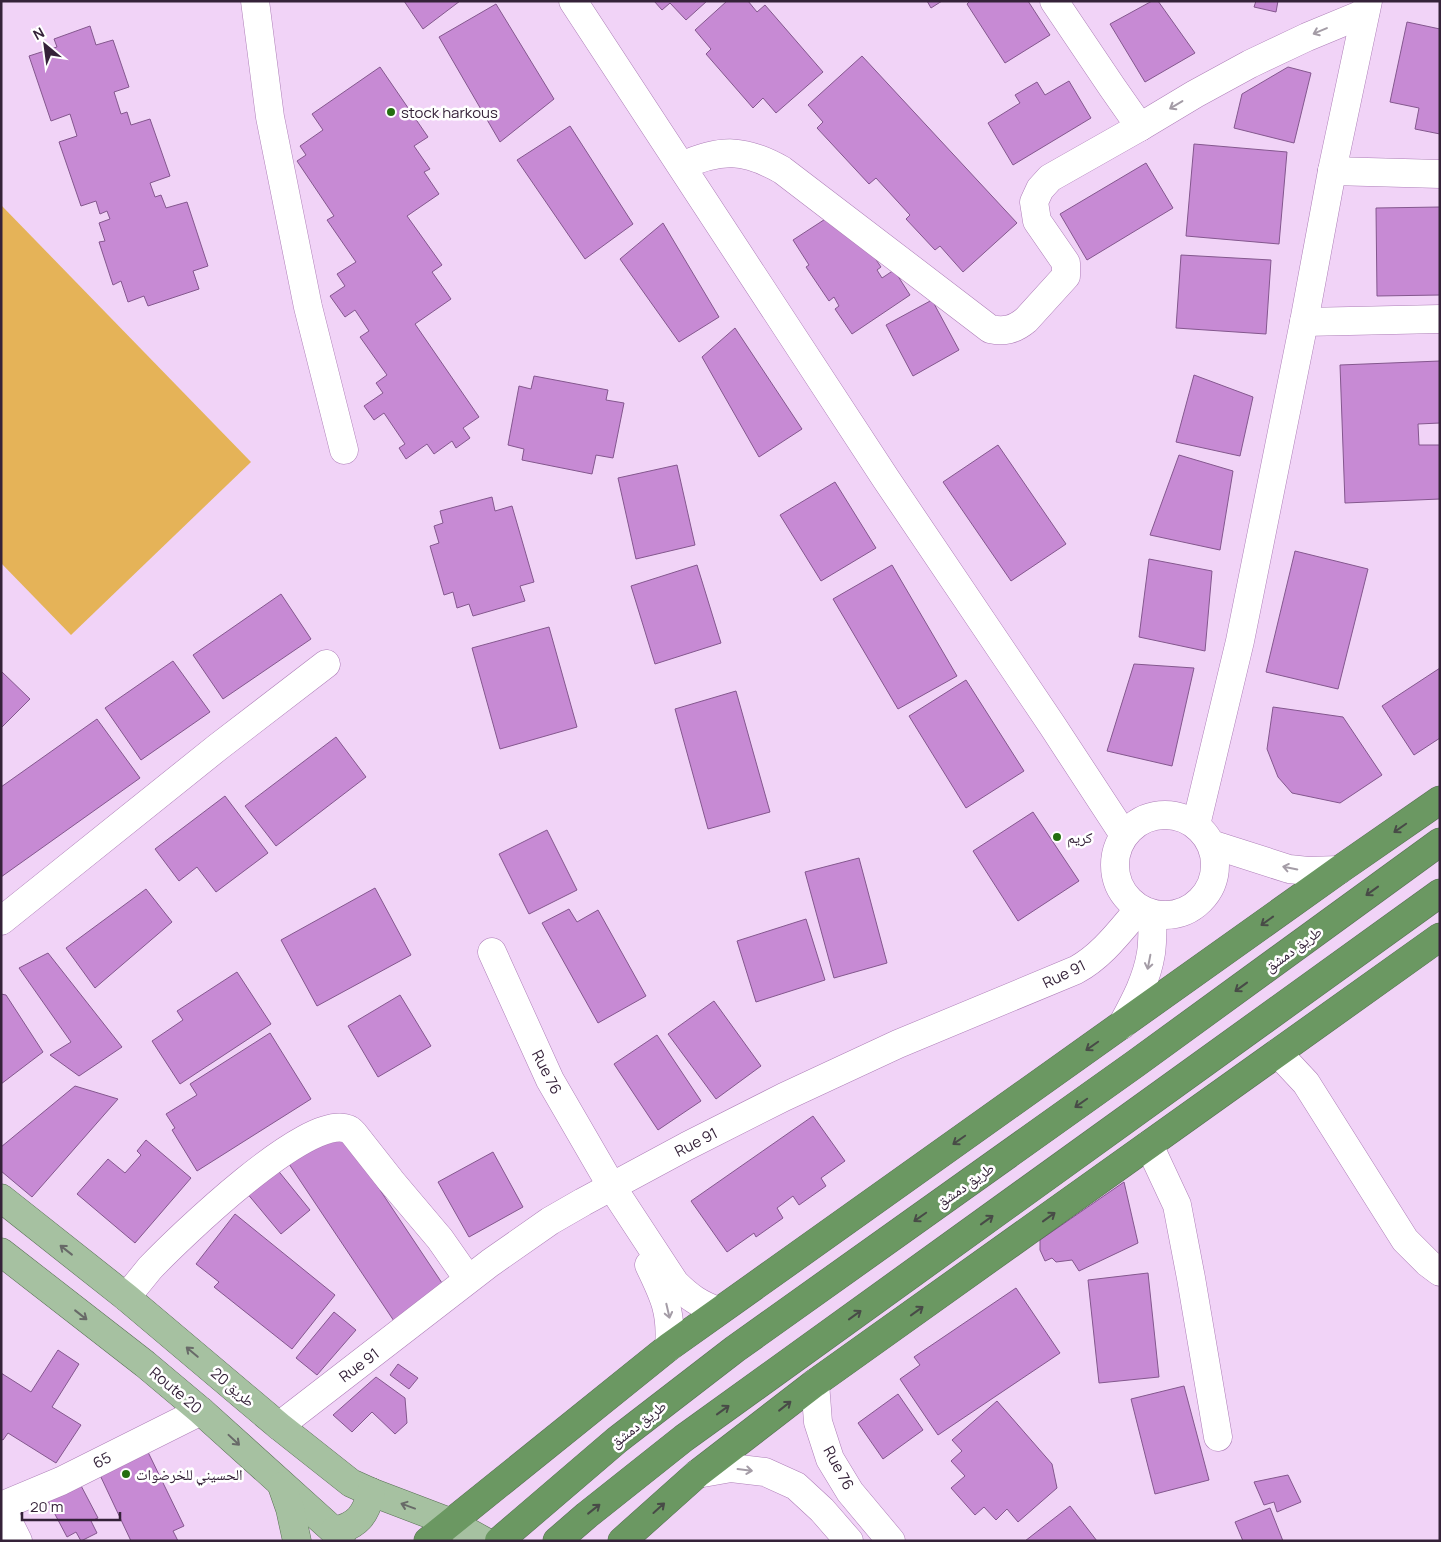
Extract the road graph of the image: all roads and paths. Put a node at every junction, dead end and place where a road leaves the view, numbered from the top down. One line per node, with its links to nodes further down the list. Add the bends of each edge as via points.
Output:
1 (255, 1): 11 (street, via 272,126 308,307)
2 (573, 1): 6 (street)
3 (1054, 1): 5 (street)
4 (1367, 7): 5 (street, one-way to 5, via 1250,64); 7 (street)
5 (1140, 127): 6 (street, via 1050,178 1040,190 1034,202 1037,221 1066,263 1066,276 1026,320 1009,330 999,331 990,329 782,170 764,160 722,153 701,157)
6 (682, 166): 15 (street)
7 (1332, 171): 8 (street); 10 (street)
8 (1440, 174)
9 (1440, 319): 10 (street)
10 (1304, 322): 14 (street)
11 (344, 450)
12 (326, 664): 20 (street)
13 (1440, 800): 17 (highway, one-way to 17)
14 (1204, 834): 15 (street, via 1182,817 1166,814 1135,824); 17 (street, one-way to 14, via 1289,869); 19 (street, via 1216,857 1216,871 1204,897 1181,913 1167,915)
15 (1124, 836): 19 (street, via 1114,861 1115,876 1128,900)
16 (1440, 842): 50 (highway, طريق دمشق, one-way to 50, via 735,1349 617,1440)
17 (1338, 870): 23 (highway, one-way to 23)
18 (1440, 893): 51 (highway, one-way to 18, via 684,1438)
19 (1146, 911): 23 (street, one-way to 23, via 1151,951 1148,971); 26 (street, Rue 91, via 1101,953 1076,970 898,1044 784,1097)
20 (1, 921)
21 (1440, 937): 24 (highway)
22 (492, 952): 26 (street, Rue 76, via 550,1080)
23 (1122, 1025): 32 (highway, one-way to 32)
24 (1278, 1053): 25 (highway); 29 (street, via 1306,1083 1405,1240)
25 (1149, 1146): 34 (highway, one-way to 25); 37 (street, via 1177,1204)
26 (612, 1187): 30 (street, Rue 91, via 550,1221); 32 (street, Rue 76, via 675,1282 687,1296); 33 (street, Rue 76, one-way to 33, via 663,1295 669,1312)
27 (1, 1198): 31 (main road, طريق 20, one-way to 27)
28 (1, 1252): 35 (main road, Route 20, one-way to 35)
29 (1439, 1273)
30 (468, 1279): 31 (street, via 440,1239 354,1134 340,1128 330,1129 296,1145 247,1179 188,1230); 36 (street, Rue 91)
31 (126, 1297): 36 (main road, طريق 20, one-way to 31)
32 (718, 1311): 33 (highway)
33 (669, 1348): 43 (highway)
34 (815, 1383): 38 (highway, one-way to 34); 42 (street, Rue 76, via 818,1422 830,1459 850,1492)
35 (201, 1411): 39 (main road, Route 20, one-way to 39); 41 (street, 65, via 61,1481)
36 (279, 1426): 40 (main road, طريق 20, via 351,1483)
37 (1218, 1437)
38 (697, 1474): 45 (street, one-way to 45, via 731,1468 765,1472 796,1486); 52 (highway, one-way to 38)
39 (281, 1485): 44 (main road, Route 20); 47 (main road)
40 (371, 1492): 43 (main road, طريق 20, one-way to 40); 44 (main road, via 366,1509 355,1523)
41 (1, 1507): 46 (street)
42 (873, 1519): 45 (street); 53 (street, Rue 76)
43 (450, 1522): 48 (highway); 49 (main road, طريق 20)
44 (337, 1536)
45 (848, 1540)
46 (18, 1541)
47 (297, 1541)
48 (428, 1541)
49 (484, 1541)
50 (499, 1541)
51 (557, 1541)
52 (622, 1541)
53 (891, 1541)

